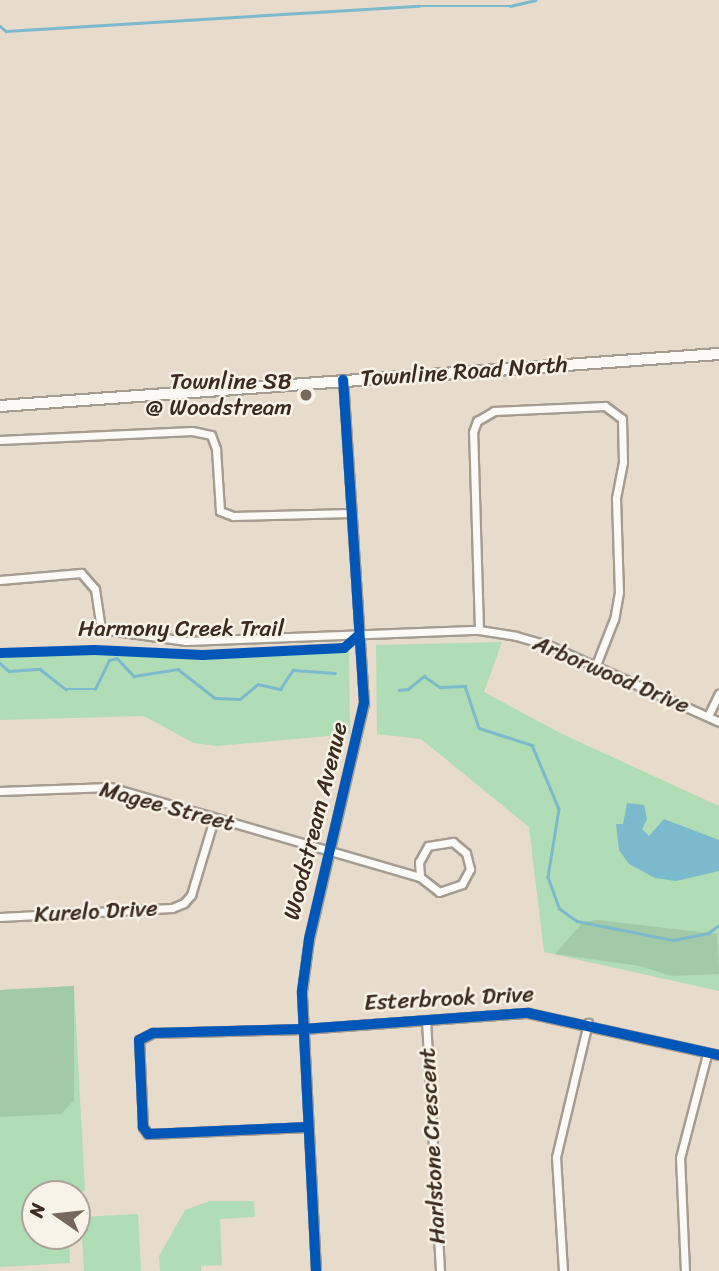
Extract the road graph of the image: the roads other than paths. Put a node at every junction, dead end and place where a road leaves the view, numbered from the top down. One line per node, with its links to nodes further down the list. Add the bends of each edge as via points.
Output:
1 (719, 354): 2 (street, Townline Road North)
2 (343, 380): 3 (street, Townline Road North); 5 (street, Woodstream Avenue)
3 (0, 405)
4 (0, 440): 5 (street, via 192,430 211,435 216,449 220,511 233,516)
5 (351, 513): 8 (street, Woodstream Avenue)
6 (0, 580): 8 (street, Arborwood Drive, via 82,573 95,589 101,629 110,631 239,642)
7 (479, 630): 8 (street, Arborwood Drive); 9 (street, Arborwood Drive, via 548,645); 9 (street, via 473,432 477,421 494,411 605,405 621,419 623,463 616,498 619,592)
8 (359, 635): 15 (street, Woodstream Avenue, via 365,703)
9 (596, 665): 11 (street, Arborwood Drive)
10 (719, 693): 11 (street)
11 (708, 716): 12 (street, Arborwood Drive)
12 (719, 722)
13 (0, 791): 14 (street, Magee Street, via 110,787)
14 (214, 819): 15 (street, Magee Street); 17 (street, Kurelo Drive, via 184,903 172,908)
15 (330, 854): 16 (street, Magee Street); 20 (street, Woodstream Avenue, via 309,939)
16 (420, 877): 16 (street, via 422,852 436,842 453,842 466,853 467,877 456,889 431,889)
17 (0, 917)
18 (426, 1020): 19 (street, Esterbrook Drive, via 528,1013); 20 (street, Esterbrook Drive); 25 (street, Harlstone Crescent)
19 (588, 1023): 21 (street, Esterbrook Drive); 26 (street, via 556,1157)
20 (303, 1029): 23 (street, Woodstream Avenue); 23 (street, Esterbrook Drive, via 145,1034 139,1040 141,1090 143,1127 148,1134)
21 (706, 1054): 22 (street, Esterbrook Drive); 27 (street, via 680,1158)
22 (719, 1055)
23 (308, 1126): 24 (street, Woodstream Avenue)
24 (316, 1271)
25 (440, 1271)
26 (563, 1271)
27 (685, 1271)

